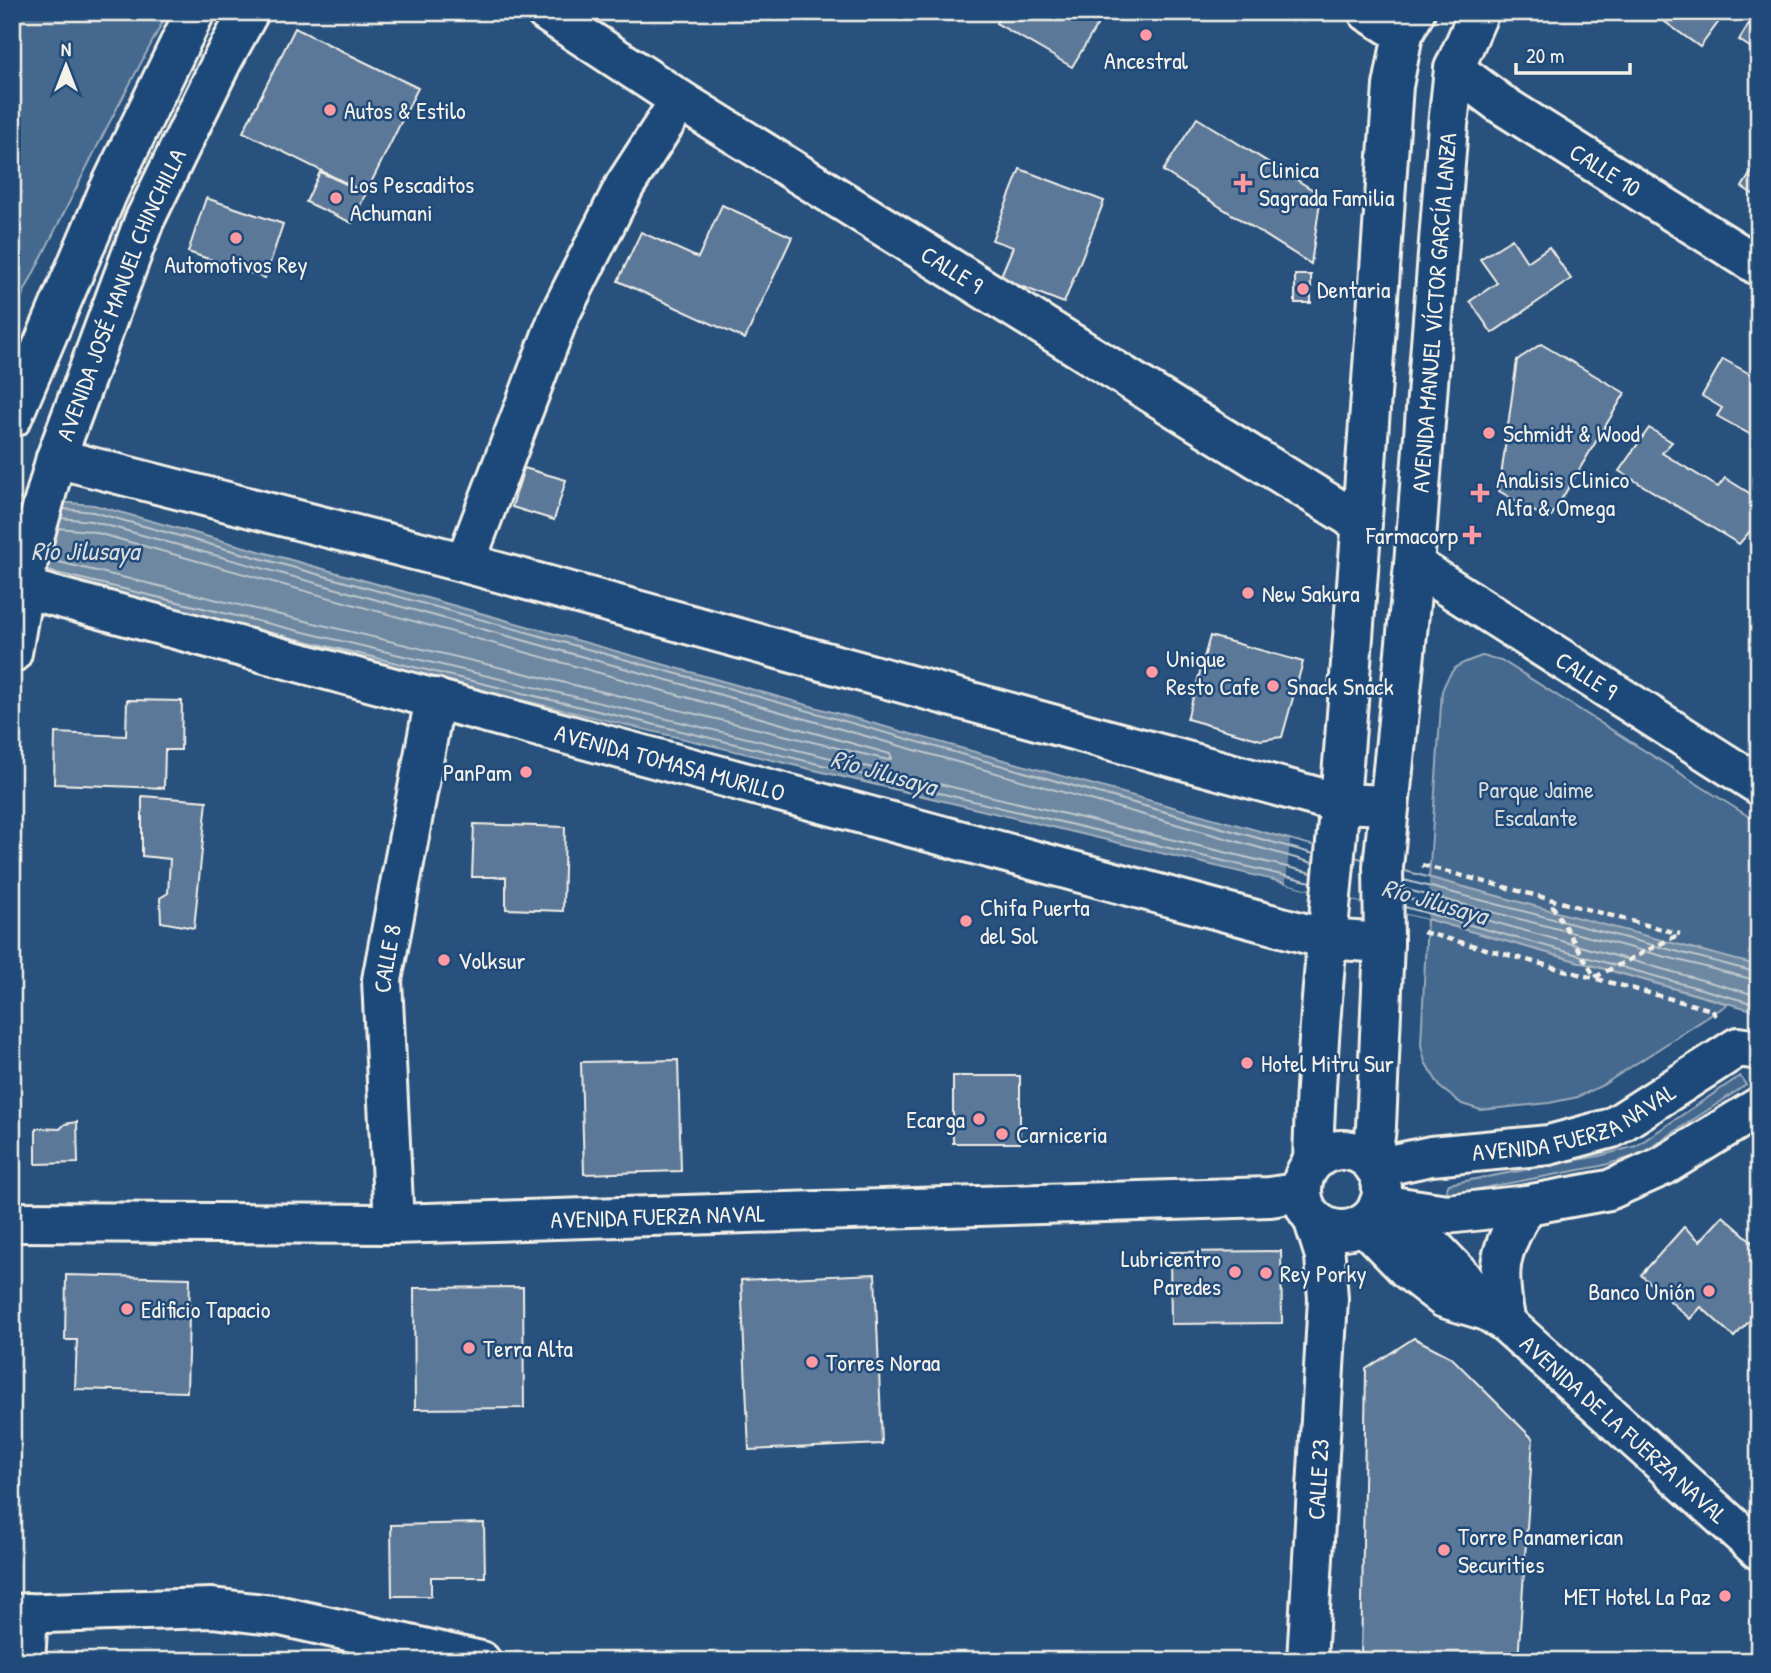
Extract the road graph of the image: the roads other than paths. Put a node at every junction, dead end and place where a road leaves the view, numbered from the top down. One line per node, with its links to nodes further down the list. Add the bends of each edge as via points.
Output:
1 (195, 12): 10 (main road, AVENIDA JOSÉ MANUEL CHINCHILLA, via 108,192)
2 (249, 12): 11 (main road, AVENIDA JOSÉ MANUEL CHINCHILLA, via 144,222)
3 (546, 12): 8 (main road, CALLE 9)
4 (1368, 12): 6 (main road)
5 (1479, 12): 7 (main road, AVENIDA MANUEL VÍCTOR GARCÍA LANZA)
6 (1409, 23): 7 (main road, CALLE 10); 12 (main road, via 1393,86)
7 (1454, 69): 9 (main road, CALLE 10, via 1501,104); 14 (main road, AVENIDA MANUEL VÍCTOR GARCÍA LANZA)
8 (680, 100): 12 (main road, CALLE 9); 13 (main road, via 625,185 559,316)
9 (1759, 266)
10 (12, 418)
11 (56, 458): 13 (main road); 15 (main road, AVENIDA JOSÉ MANUEL CHINCHILLA)
12 (1362, 524): 14 (main road, CALLE 9); 19 (main road)
13 (465, 563): 19 (main road)
14 (1414, 565): 18 (main road, CALLE 9); 20 (main road, AVENIDA MANUEL VÍCTOR GARCÍA LANZA)
15 (21, 578): 16 (main road, AVENIDA JOSÉ MANUEL CHINCHILLA); 17 (main road, AVENIDA TOMASA MURILLO)
16 (12, 653)
17 (435, 698): 22 (main road, AVENIDA TOMASA MURILLO); 29 (main road, CALLE 8, via 382,980)
18 (1759, 785)
19 (1339, 803): 20 (main road); 22 (main road)
20 (1388, 805): 21 (main road, AVENIDA MANUEL VÍCTOR GARCÍA LANZA, via 1383,867)
21 (1395, 928): 22 (main road, AVENIDA TOMASA MURILLO); 26 (main road, AVENIDA MANUEL VÍCTOR GARCÍA LANZA)
22 (1326, 939): 25 (main road)
23 (1748, 1049): 26 (main road, AVENIDA FUERZA NAVAL, via 1612,1128 1549,1145 1431,1156)
24 (1759, 1107): 27 (main road, via 1663,1166 1609,1190)
25 (1309, 1191): 26 (main road, via 1326,1226 1341,1230); 26 (main road, AVENIDA FUERZA NAVAL, via 1331,1151 1353,1151); 29 (main road, AVENIDA FUERZA NAVAL, via 1270,1197); 30 (main road, CALLE 23, via 1325,1255)
26 (1370, 1199): 27 (main road, via 1447,1214); 30 (main road, CALLE 23); 31 (main road, AVENIDA DE LA FUERZA NAVAL, via 1408,1270 1444,1298)
27 (1527, 1205): 31 (main road, via 1500,1259)
28 (12, 1222): 29 (main road, AVENIDA FUERZA NAVAL)
29 (394, 1224)
30 (1328, 1299): 36 (main road, CALLE 23)
31 (1496, 1317): 32 (main road, AVENIDA DE LA FUERZA NAVAL)
32 (1759, 1550)
33 (20, 1614): 34 (main road); 35 (main road, via 212,1608 281,1616)
34 (25, 1661)
35 (481, 1661)
36 (1307, 1661)

